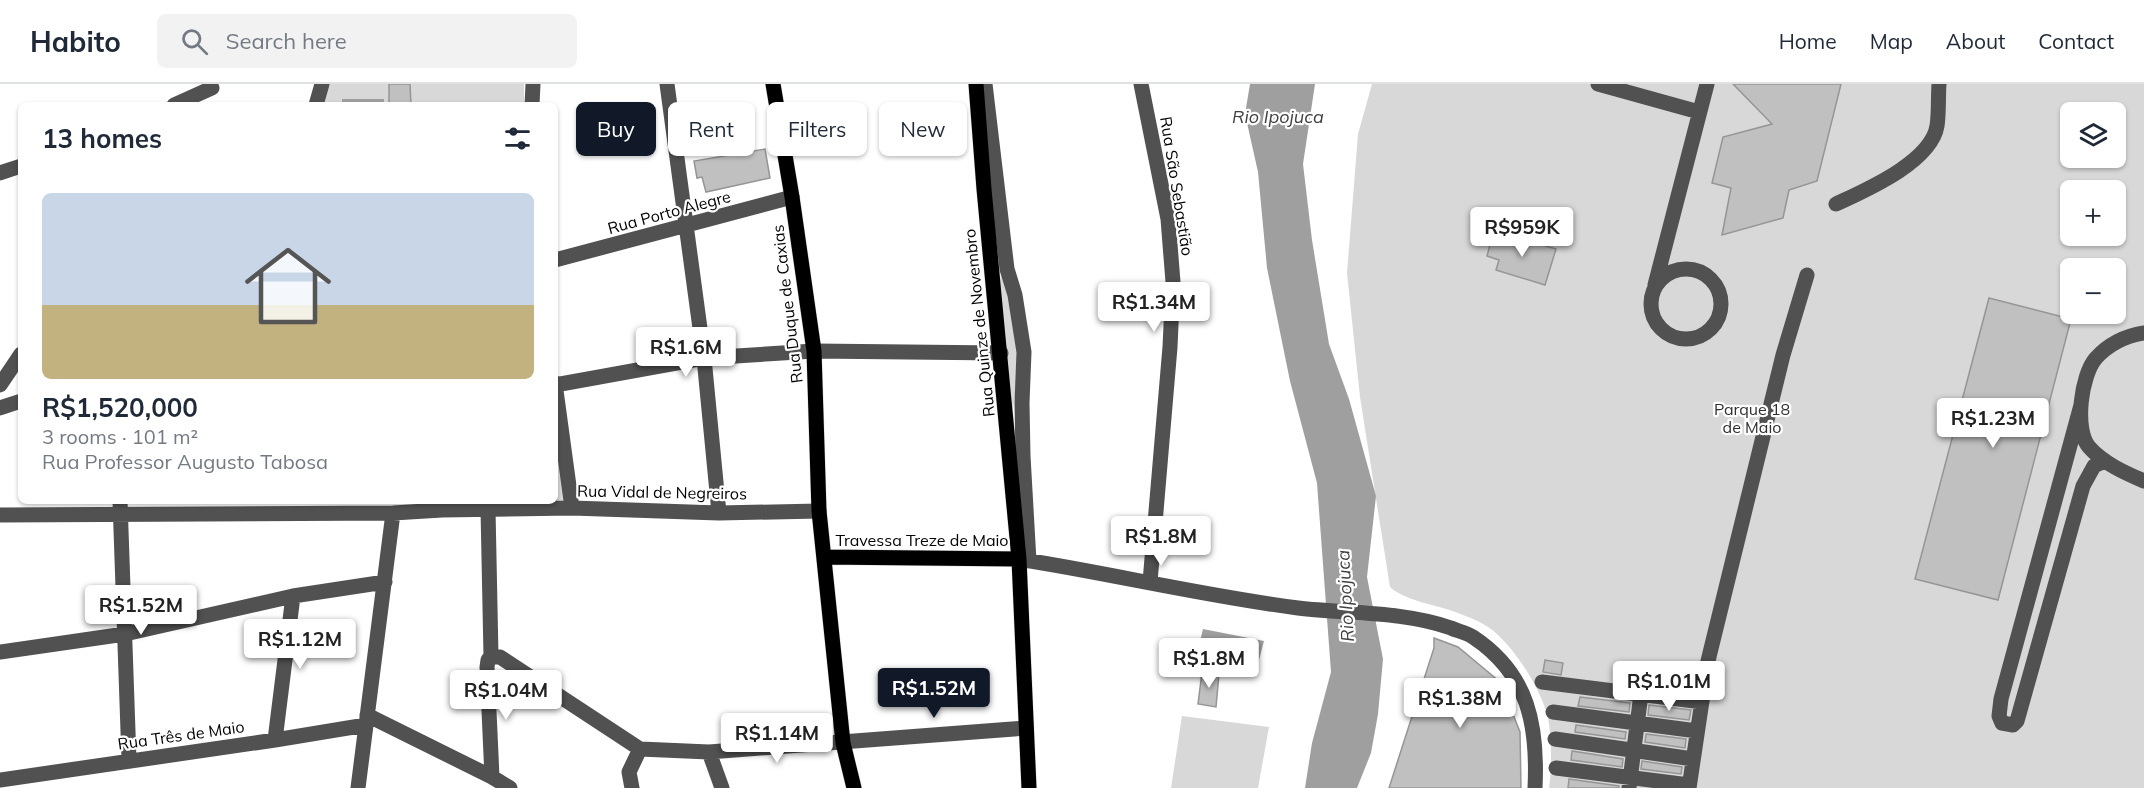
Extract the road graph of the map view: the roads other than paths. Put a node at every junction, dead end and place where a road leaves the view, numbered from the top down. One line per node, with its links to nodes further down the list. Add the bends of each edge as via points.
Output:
1 (322, 84): 14 (street)
2 (532, 84): 15 (street)
3 (667, 84): 21 (street)
4 (773, 84): 19 (main road, Rua Duque de Caxias)
5 (976, 84): 27 (main road, Rua Quinze de Novembro)
6 (985, 84): 47 (street, via 1007,269 1024,352)
7 (1141, 84): 49 (street, Rua São Sebastião, via 1168,219 1173,282)
8 (1598, 84): 16 (street)
9 (1707, 84): 16 (street)
10 (1939, 84): 20 (street, via 1937,128 1926,148 1889,179)
11 (214, 86): 12 (street); 13 (street)
12 (180, 102)
13 (203, 102)
14 (317, 102)
15 (532, 102)
16 (1699, 112): 24 (street)
17 (18, 167): 18 (street)
18 (0, 173)
19 (792, 197): 21 (street, Rua Porto Alegre); 26 (main road, Rua Duque de Caxias)
20 (1836, 204)
21 (686, 226): 22 (street, Rua Porto Alegre); 29 (street)
22 (558, 259)
23 (1807, 275): 56 (street, via 1731,562)
24 (1654, 290): 24 (street, via 1652,313 1658,324 1676,338 1700,336 1717,320 1721,309 1718,287 1702,272 1680,269 1669,273)
25 (2144, 333): 33 (street, via 2110,345 2094,360)
26 (814, 351): 27 (street); 29 (street); 42 (main road, Rua Duque de Caxias)
27 (1000, 353): 47 (main road, Rua Quinze de Novembro)
28 (18, 358): 31 (street)
29 (704, 358): 30 (street); 44 (street)
30 (558, 383)
31 (0, 385)
32 (18, 402): 35 (street)
33 (2081, 405): 36 (street, via 2081,427 2087,445); 36 (street, via 2001,699 1999,716 2007,725 2017,721 2083,486 2094,466)
34 (558, 406): 40 (street)
35 (0, 408)
36 (2105, 461): 37 (street)
37 (2144, 481)
38 (442, 505): 41 (street, Rua Vidal de Negreiros); 43 (street, Rua Vidal de Negreiros)
39 (120, 507): 43 (street, Rua Vidal de Negreiros); 45 (street, Rua Vidal de Negreiros); 51 (street)
40 (572, 508): 41 (street, Rua Vidal de Negreiros); 44 (street, Rua Vidal de Negreiros)
41 (488, 509): 53 (street)
42 (819, 511): 44 (street, Rua Vidal de Negreiros); 46 (main road, Rua Duque de Caxias)
43 (393, 513): 48 (street)
44 (719, 513)
45 (0, 515)
46 (824, 557): 47 (main road, Travessa Treze de Maio); 64 (main road, Rua Duque de Caxias)
47 (1024, 560): 49 (street); 60 (main road, Rua Quinze de Novembro)
48 (385, 582): 50 (street); 58 (street)
49 (1150, 582): 81 (street, via 1300,608 1437,623 1471,636 1497,657 1520,687 1532,716 1537,754)
50 (293, 596): 51 (street); 63 (street)
51 (125, 634): 52 (street); 69 (street)
52 (0, 652)
53 (491, 656): 65 (street, via 500,657); 71 (street, via 487,667)
54 (1542, 682): 55 (street)
55 (1641, 694): 56 (street); 59 (street)
56 (1702, 702): 61 (street)
57 (1553, 712): 59 (street)
58 (367, 720): 63 (street, Rua Três de Maio); 71 (street); 75 (street)
59 (1638, 723): 61 (street); 66 (street)
60 (1026, 728): 64 (street); 80 (main road, Rua Quinze de Novembro)
61 (1697, 731): 68 (street)
62 (1555, 739): 66 (street)
63 (275, 740): 69 (street, Rua Três de Maio)
64 (843, 742): 67 (street); 79 (main road, Rua Duque de Caxias)
65 (640, 749): 67 (street); 77 (street, via 629,772)
66 (1634, 750): 68 (street); 73 (street)
67 (709, 752): 78 (street)
68 (1693, 759): 74 (street)
69 (129, 760): 72 (street, Rua Três de Maio)
70 (1556, 768): 73 (street)
71 (492, 777): 76 (street)
72 (0, 780)
73 (1630, 783): 74 (street)
74 (1689, 787)
75 (358, 788)
76 (510, 788)
77 (632, 788)
78 (722, 788)
79 (854, 788)
80 (1029, 788)
81 (1535, 788)

